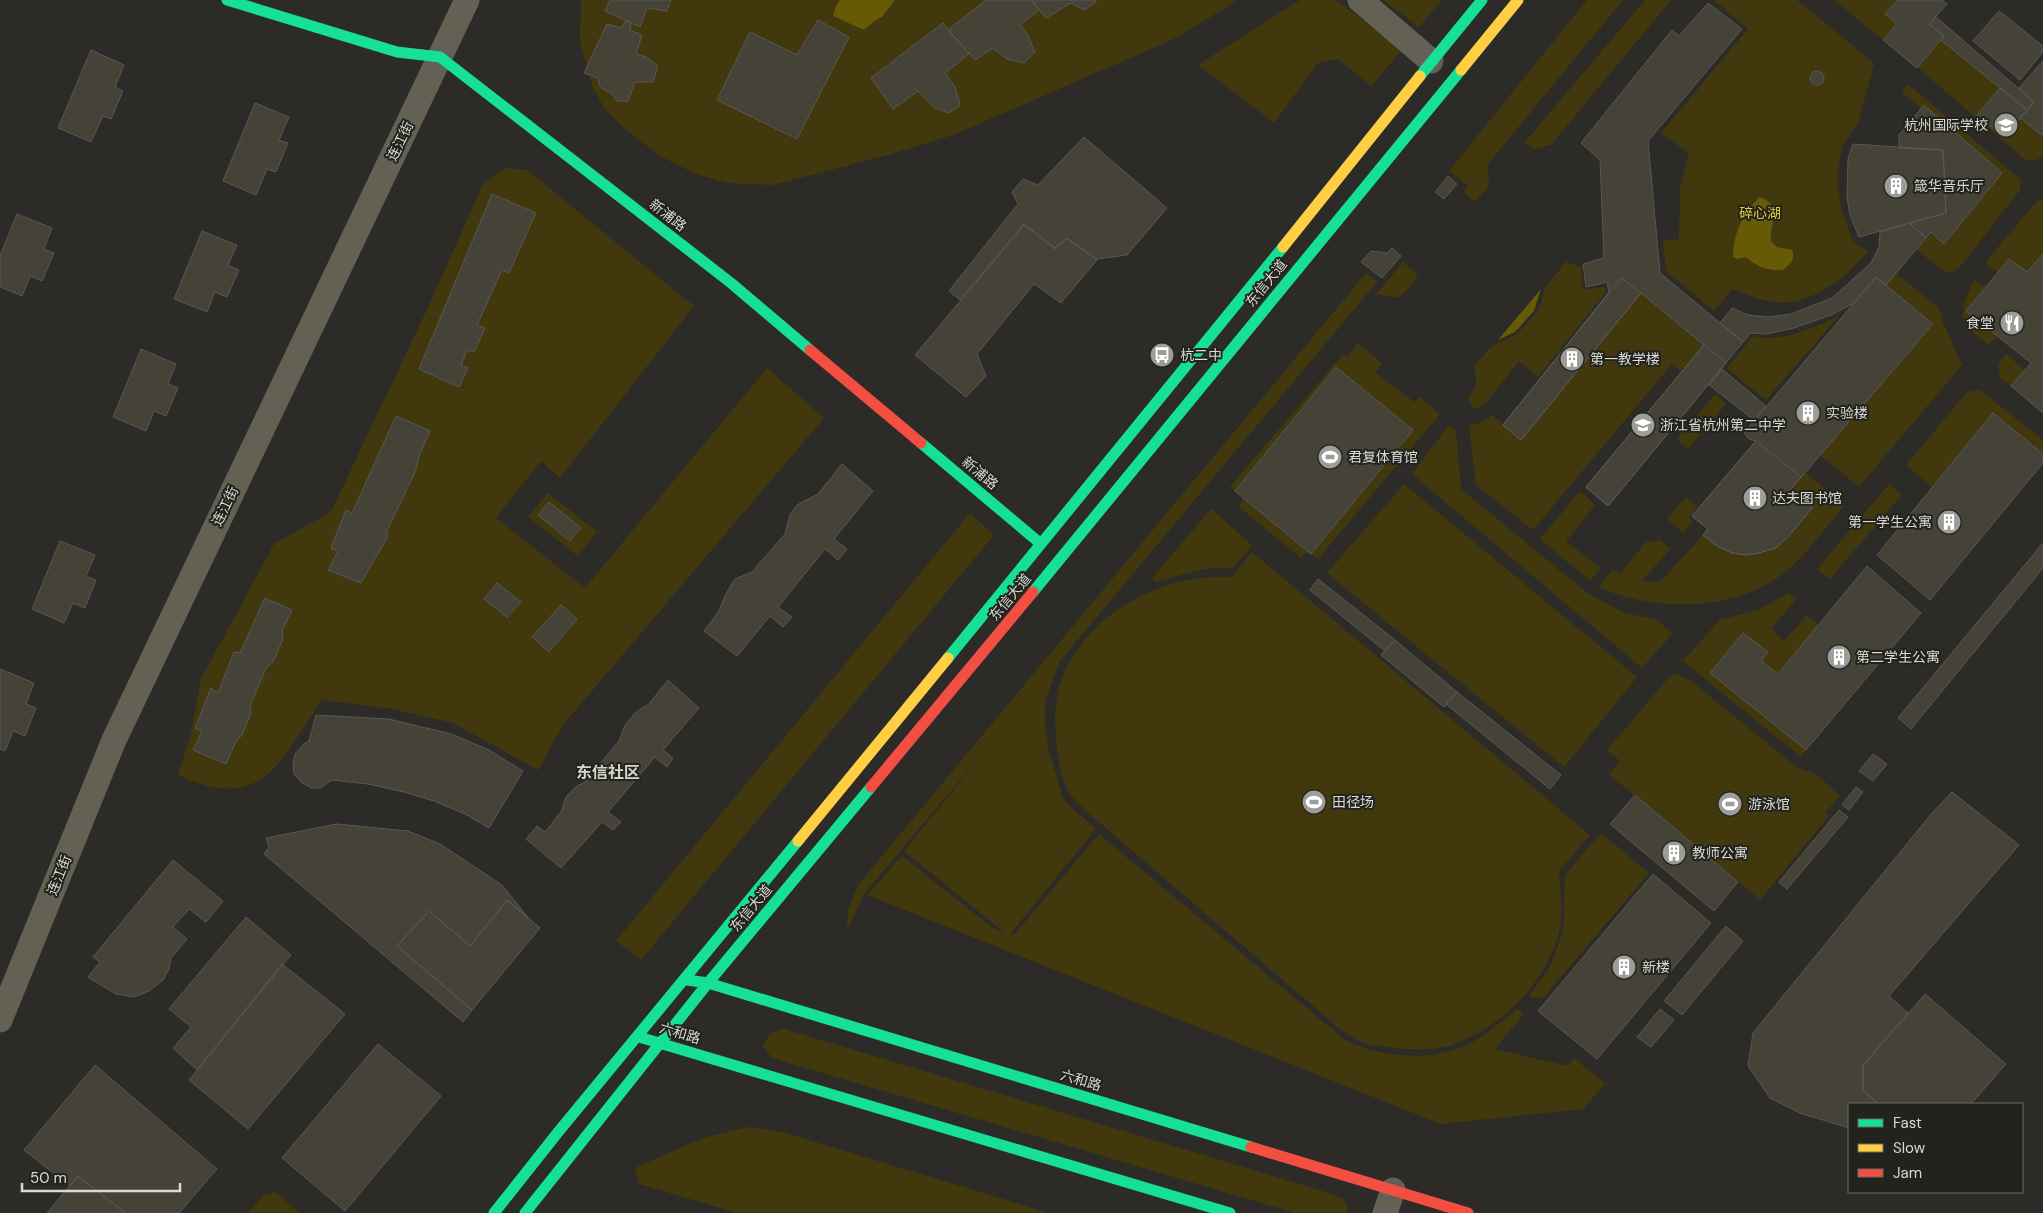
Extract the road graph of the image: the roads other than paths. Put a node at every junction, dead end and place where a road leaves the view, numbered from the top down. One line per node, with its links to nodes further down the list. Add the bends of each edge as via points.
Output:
1 (227, 0): 6 (main road, via 397,52)
2 (467, 0): 6 (street, 连江街)
3 (1360, 0): 7 (street)
4 (1482, 0): 7 (main road, 东信大道)
5 (1518, 0): 10 (main road, 东信大道, via 1059,561)
6 (440, 57): 8 (main road, 新浦路, via 732,283); 11 (street, 连江街, via 114,740)
7 (1432, 61): 8 (main road, 东信大道)
8 (1042, 544): 9 (main road, 东信大道)
9 (684, 980): 10 (main road, 六和路); 12 (main road, 东信大道)
10 (708, 983): 13 (main road, 东信大道); 14 (main road, 六和路)
11 (0, 1020)
12 (638, 1036): 13 (main road, 六和路); 15 (main road, 东信大道)
13 (660, 1043): 16 (main road, 东信大道); 17 (main road, 六和路)
14 (1389, 1202): 18 (main road, 六和路)
15 (494, 1213)
16 (525, 1213)
17 (1230, 1213)
18 (1468, 1213)

